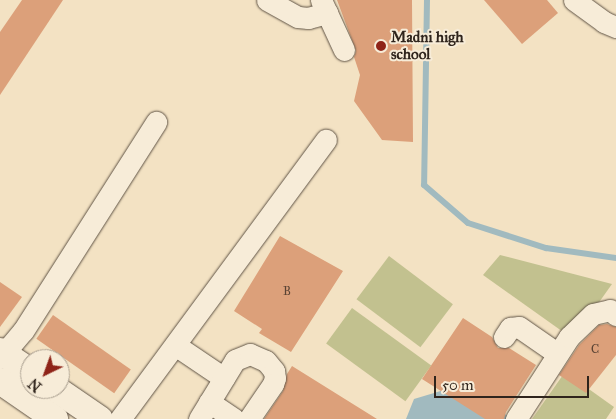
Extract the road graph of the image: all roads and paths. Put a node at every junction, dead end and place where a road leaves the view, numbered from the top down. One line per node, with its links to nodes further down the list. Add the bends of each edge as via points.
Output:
1 (267, 0): 3 (street, via 298,17 308,18)
2 (574, 0): 4 (street)
3 (324, 6): 5 (street)
4 (616, 27)
5 (344, 50)
6 (156, 122): 11 (street, via 23,331)
7 (326, 140): 10 (street)
8 (616, 315): 12 (street, via 610,310 593,314 569,337)
9 (504, 337): 12 (street, via 514,326 528,344)
10 (175, 345): 14 (street); 20 (street)
11 (1, 354): 13 (street)
12 (558, 354): 23 (street)
13 (20, 365)
14 (224, 378): 17 (street); 22 (street, via 235,360 250,354 266,361 274,371 273,384)
15 (17, 387): 18 (street)
16 (70, 399): 19 (street)
17 (204, 410): 21 (street)
18 (55, 419)
19 (100, 419)
20 (120, 419)
21 (234, 419)
22 (248, 419)
23 (516, 419)

